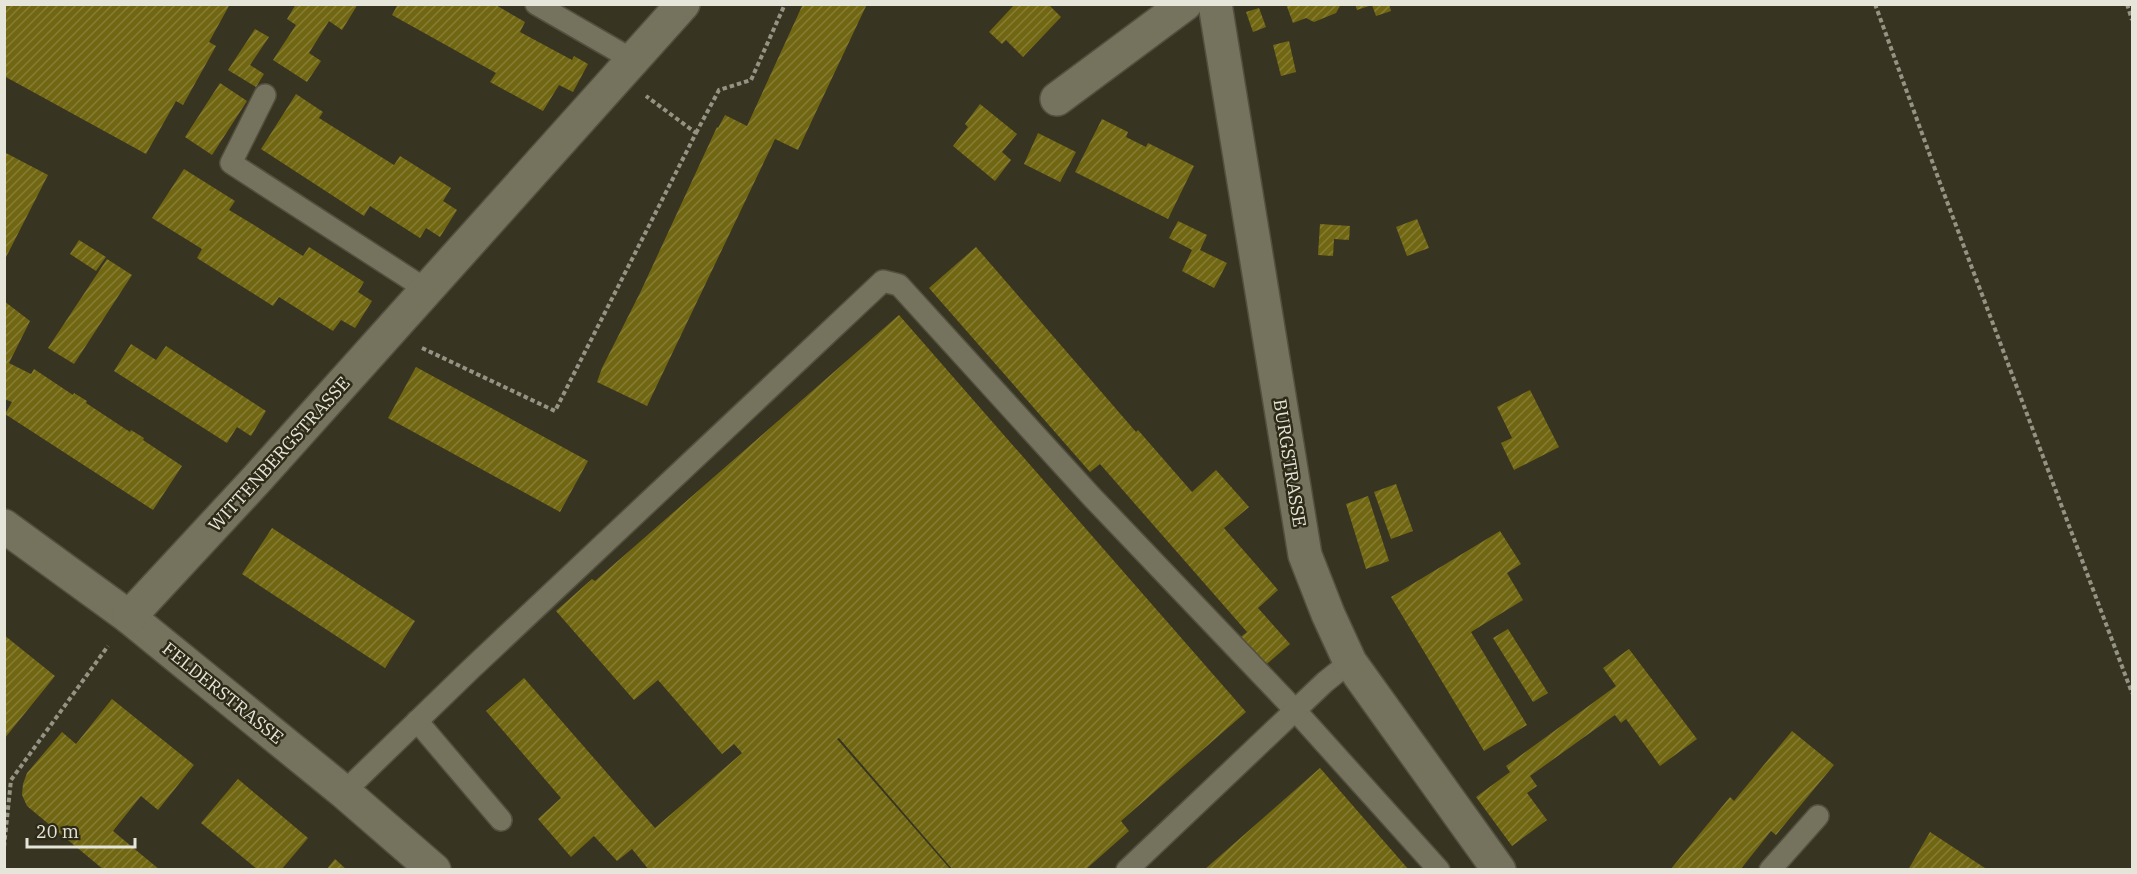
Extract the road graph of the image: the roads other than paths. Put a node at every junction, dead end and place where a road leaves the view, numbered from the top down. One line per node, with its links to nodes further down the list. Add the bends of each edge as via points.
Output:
1 (536, 4): 5 (lane)
2 (683, 4): 5 (street, WITTENBERGSTRASSE)
3 (1185, 4): 7 (street)
4 (1215, 4): 11 (street, BURGSTRASSE, via 1305,555)
5 (626, 68): 8 (street, WITTENBERGSTRASSE)
6 (265, 95): 8 (lane, via 231,163)
7 (1057, 99)
8 (427, 290): 10 (street, WITTENBERGSTRASSE)
9 (4, 526): 10 (street, FELDERSTRASSE)
10 (129, 617): 14 (street, FELDERSTRASSE)
11 (1350, 662): 12 (lane); 20 (street, BURGSTRASSE)
12 (1295, 710): 13 (lane, via 1091,496 899,285 883,281); 18 (lane); 19 (lane)
13 (417, 721): 14 (lane); 16 (lane)
14 (344, 792): 17 (street, FELDERSTRASSE)
15 (1818, 816): 21 (lane)
16 (501, 820)
17 (434, 870)
18 (1127, 870)
19 (1439, 870)
20 (1499, 870)
21 (1770, 870)

